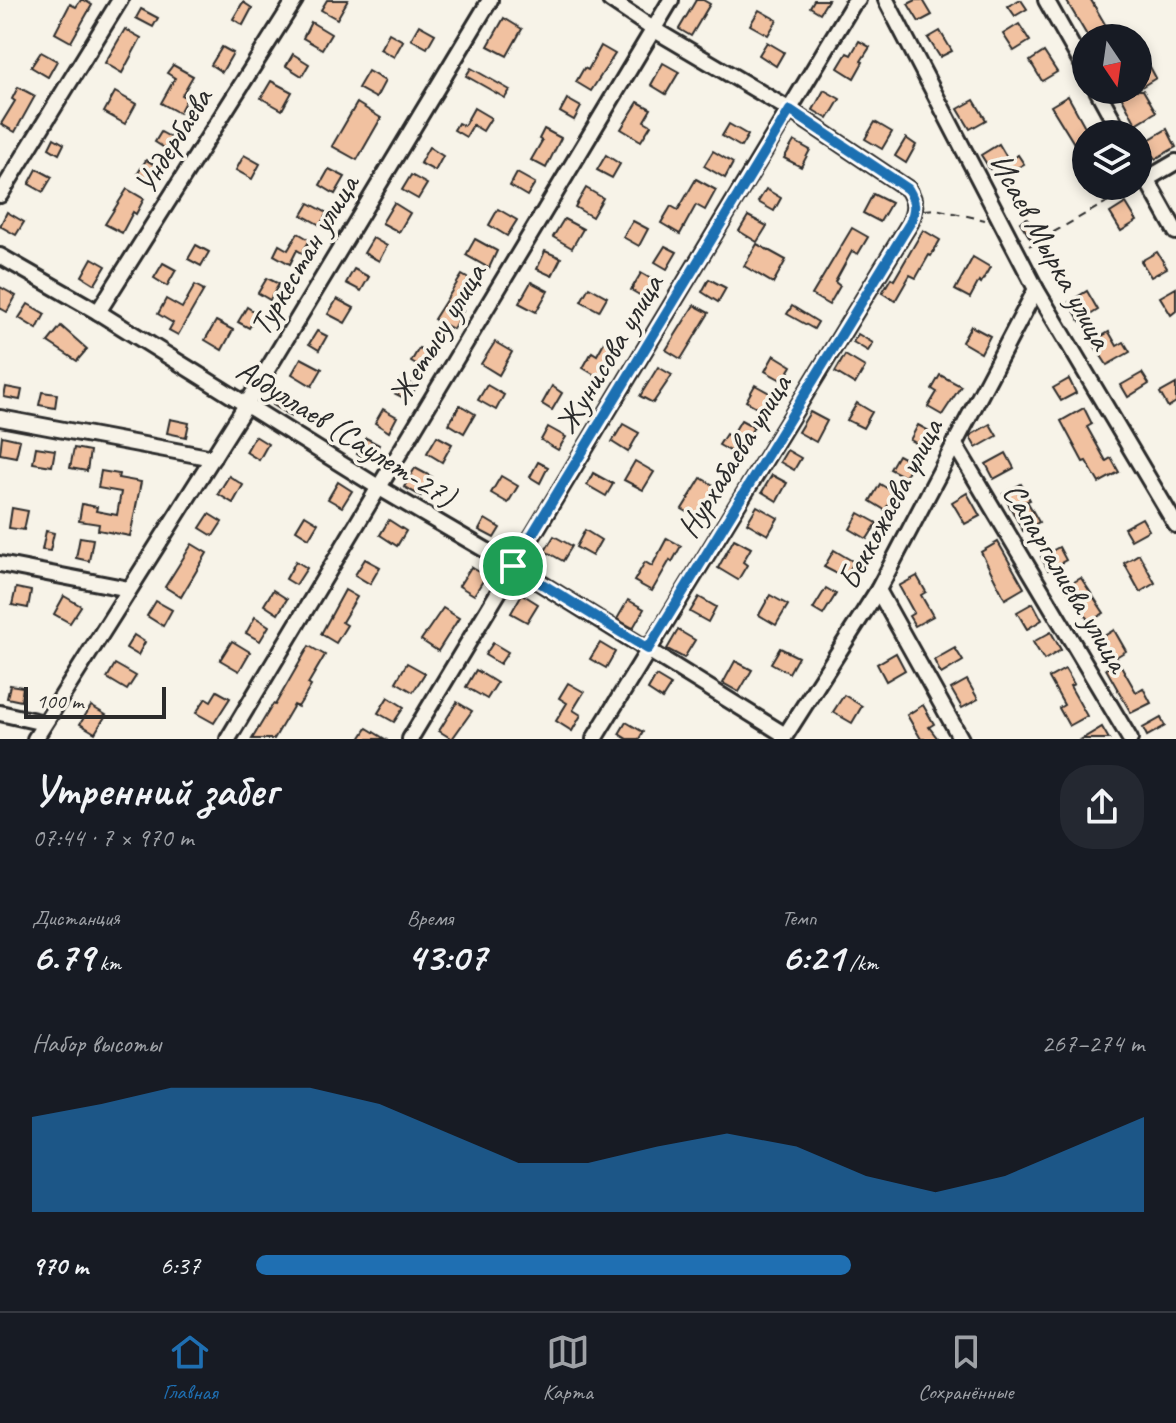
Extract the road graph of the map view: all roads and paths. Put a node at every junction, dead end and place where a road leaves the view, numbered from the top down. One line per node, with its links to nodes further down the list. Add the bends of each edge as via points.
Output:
1 (120, 0): 14 (street)
2 (295, 0): 23 (street, Ундербаева)
3 (490, 0): 24 (street, Туркестан улица)
4 (610, 0): 9 (street)
5 (671, 0): 9 (street, Жетысу улица)
6 (858, 0): 11 (street, Жунисова улица)
7 (886, 0): 18 (street, Исаев Мырка улица)
8 (1046, 0): 10 (street)
9 (653, 29): 11 (street); 28 (street, Жетысу улица)
10 (1072, 46)
11 (790, 110): 17 (street, via 908,189); 31 (street, Жунисова улица)
12 (1176, 162): 13 (street)
13 (1152, 176)
14 (0, 195)
15 (1152, 198): 19 (street)
16 (1110, 200): 20 (path)
17 (915, 205): 18 (path); 34 (street, Нурхабаева улица, via 910,223)
18 (1002, 223): 20 (street, Исаев Мырка улица)
19 (1176, 232)
20 (1017, 252): 22 (street, Исаев Мырка улица)
21 (0, 256): 23 (street, Абдуллаев (Саулет-27))
22 (1036, 289): 26 (street, Беккожаева улица); 29 (street, Исаев Мырка улица)
23 (98, 312): 24 (street, Абдуллаев (Саулет-27))
24 (246, 405): 27 (street, Туркестан улица); 28 (street, Абдуллаев (Саулет-27))
25 (0, 418): 27 (street)
26 (954, 443): 33 (street, Беккожаева улица); 43 (street, Сапаргалиева улица)
27 (213, 458): 32 (street, Туркестан улица)
28 (378, 487): 31 (street, Абдуллаев (Саулет-27)); 39 (street, Жетысу улица)
29 (1174, 517)
30 (0, 564): 32 (street)
31 (513, 566): 34 (street, Абдуллаев (Саулет-27)); 40 (street, Жунисова улица)
32 (129, 589): 36 (street, Туркестан улица)
33 (878, 590): 37 (street, Беккожаева улица); 42 (street)
34 (648, 649): 37 (street, Абдуллаев (Саулет-27)); 41 (street, Нурхабаева улица)
35 (0, 713): 36 (street)
36 (44, 723): 38 (street, Туркестан улица)
37 (784, 737)
38 (35, 739)
39 (228, 739)
40 (410, 739)
41 (594, 739)
42 (961, 739)
43 (1130, 739)

